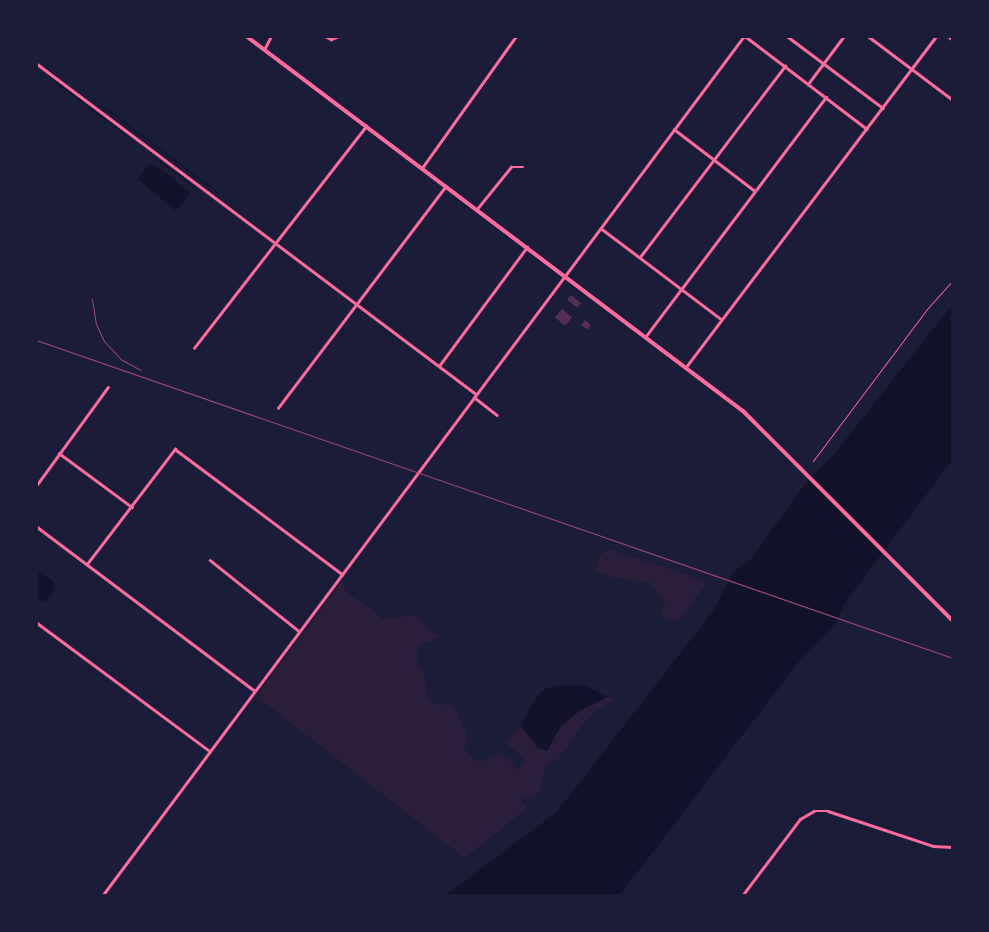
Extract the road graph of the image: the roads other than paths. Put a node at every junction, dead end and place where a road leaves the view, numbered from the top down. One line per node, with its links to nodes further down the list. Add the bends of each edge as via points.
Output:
1 (246, 36): 13 (main road)
2 (271, 36): 13 (street)
3 (325, 36): 4 (street, via 331,39)
4 (338, 36)
5 (516, 36): 27 (street)
6 (744, 36): 16 (street); 23 (street)
7 (787, 36): 15 (street)
8 (844, 36): 15 (street)
9 (868, 36): 17 (street)
10 (936, 36): 17 (street)
11 (948, 36): 12 (street)
12 (953, 40)
13 (264, 50): 22 (main road)
14 (36, 62): 32 (street)
15 (824, 64): 18 (street); 21 (street)
16 (786, 66): 18 (street); 25 (street)
17 (911, 69): 20 (street); 21 (street)
18 (808, 84): 19 (street)
19 (826, 97): 24 (street); 29 (street)
20 (953, 100)
21 (883, 108): 24 (street)
22 (366, 126): 27 (main road); 32 (street)
23 (674, 129): 25 (street); 31 (street)
24 (868, 129): 38 (street)
25 (716, 161): 29 (street); 34 (street)
26 (523, 167): 30 (street, via 511,167)
27 (422, 168): 28 (main road)
28 (446, 186): 30 (main road); 37 (street)
29 (755, 191): 36 (street)
30 (477, 209): 33 (main road)
31 (602, 228): 34 (street); 35 (street)
32 (274, 244): 37 (street); 40 (street)
33 (528, 247): 35 (main road); 41 (street)
34 (640, 257): 36 (street)
35 (566, 276): 39 (main road); 44 (street)
36 (680, 288): 38 (street); 39 (street)
37 (356, 306): 41 (street); 45 (street)
38 (721, 319): 42 (street)
39 (646, 336): 42 (main road)
40 (194, 348)
41 (439, 366): 44 (street)
42 (686, 367): 54 (main road, via 744,412)
43 (108, 387): 47 (street)
44 (475, 396): 46 (street); 53 (street)
45 (278, 408)
46 (497, 415)
47 (59, 453): 48 (street); 49 (street)
48 (36, 486)
49 (132, 507): 52 (street); 53 (street, via 175,449)
50 (36, 526): 52 (street)
51 (210, 560): 56 (street)
52 (87, 564): 57 (street)
53 (342, 574): 56 (street)
54 (953, 621)
55 (36, 622): 58 (street)
56 (299, 631): 57 (street)
57 (254, 690): 58 (street)
58 (210, 751): 60 (street)
59 (953, 847): 61 (street, via 933,846 828,811 814,811 800,819)
60 (102, 896)
61 (742, 896)

